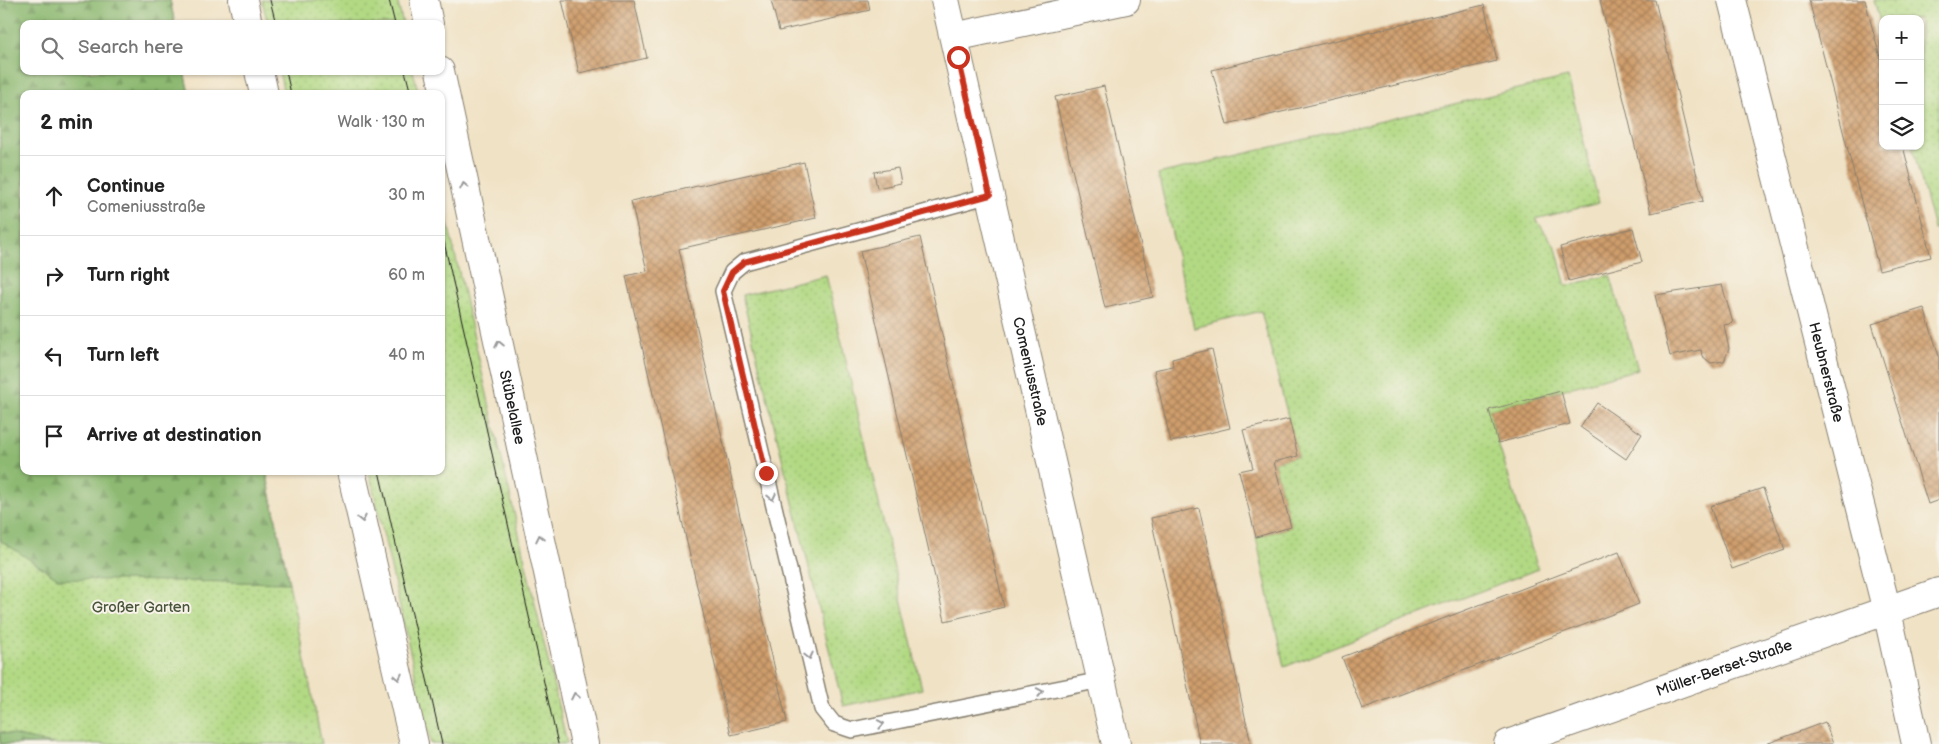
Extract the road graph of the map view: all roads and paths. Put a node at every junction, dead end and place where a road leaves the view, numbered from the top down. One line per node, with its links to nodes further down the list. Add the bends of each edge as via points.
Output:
1 (243, 0): 6 (street)
2 (424, 0): 7 (street)
3 (945, 0): 8 (street, Comeniusstraße)
4 (1126, 0): 8 (street)
5 (1732, 0): 17 (street, Heubnerstraße)
6 (247, 20)
7 (428, 20)
8 (954, 37): 14 (street, Comeniusstraße)
9 (260, 75): 11 (street)
10 (441, 75): 12 (street, Stübelallee, one-way to 10)
11 (263, 90)
12 (444, 90)
13 (445, 94): 20 (street, Stübelallee, one-way to 13)
14 (990, 195): 18 (street, Comeniusstraße); 18 (lane, one-way to 18, via 744,262 732,272 723,291 822,709 834,724 852,730)
15 (352, 475): 19 (street, one-way to 19)
16 (1939, 592): 17 (street, Müller-Berset-Straße)
17 (1887, 611): 22 (street, Müller-Berset-Straße); 23 (street, Heubnerstraße)
18 (1101, 680): 21 (street, Comeniusstraße)
19 (414, 744)
20 (585, 744)
21 (1116, 744)
22 (1508, 744)
23 (1916, 744)

